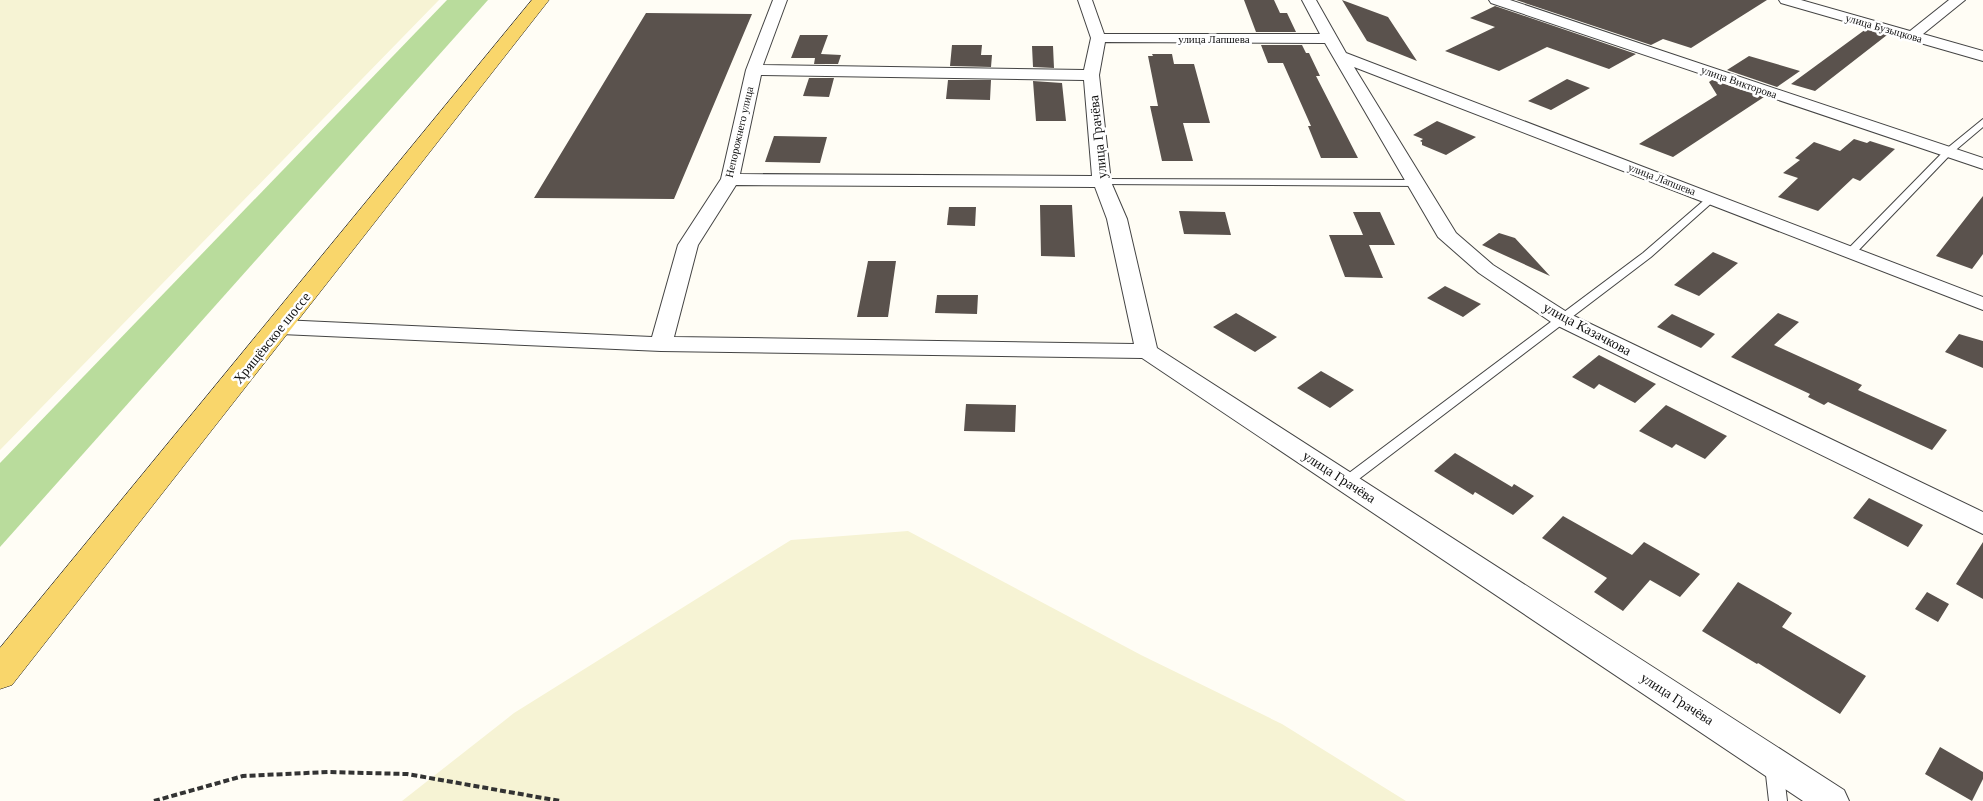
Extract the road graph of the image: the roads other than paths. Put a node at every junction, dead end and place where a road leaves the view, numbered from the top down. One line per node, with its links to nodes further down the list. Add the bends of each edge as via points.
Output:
1 (541, 0): 25 (main road, Хрящёвское шоссе)
2 (780, 0): 13 (street, Непорожнего улица)
3 (1085, 0): 9 (street, улица Грачёва)
4 (1309, 0): 10 (street, улица Казачкова)
5 (1496, 0): 16 (street, улица Викторова)
6 (1786, 0): 8 (street, улица Бузыцкова)
7 (1958, 0): 8 (street)
8 (1912, 36): 12 (street, улица Бузыцкова)
9 (1098, 38): 10 (street, улица Лапшева); 14 (street, улица Грачёва)
10 (1330, 39): 11 (street, улица Казачкова)
11 (1340, 56): 20 (street, улица Казачкова); 21 (street, улица Лапшева)
12 (1983, 56)
13 (754, 70): 14 (street); 18 (street, Непорожнего улица)
14 (1091, 75): 19 (street, улица Грачёва)
15 (1983, 122): 16 (lane)
16 (1948, 152): 17 (street, улица Викторова); 22 (lane)
17 (1983, 164)
18 (730, 179): 19 (street); 26 (street, Непорожнего улица, via 688,245)
19 (1102, 182): 20 (lane); 27 (street, улица Грачёва, via 1118,219)
20 (1417, 183): 24 (street, улица Казачкова, via 1448,237 1486,269)
21 (1712, 198): 22 (street, улица Лапшева); 24 (lane, via 1647,255)
22 (1851, 252): 23 (street, улица Лапшева)
23 (1983, 304)
24 (1562, 319): 28 (lane); 29 (street, улица Казачкова)
25 (280, 327): 26 (street); 30 (main road, Хрящёвское шоссе)
26 (661, 344): 27 (street)
27 (1147, 351): 28 (street, улица Грачёва)
28 (1346, 482): 31 (street, улица Грачёва)
29 (1983, 524)
30 (0, 674)
31 (1773, 763): 32 (lane); 33 (street, улица Грачёва)
32 (1778, 801)
33 (1832, 801)

